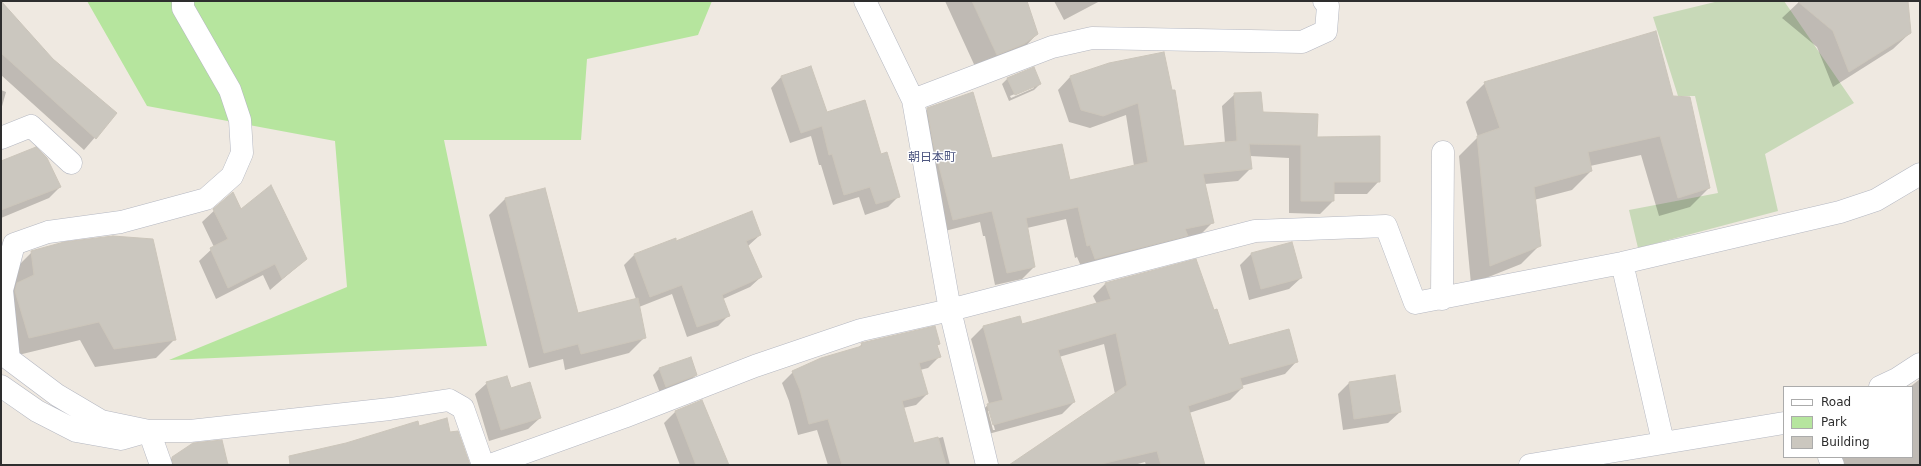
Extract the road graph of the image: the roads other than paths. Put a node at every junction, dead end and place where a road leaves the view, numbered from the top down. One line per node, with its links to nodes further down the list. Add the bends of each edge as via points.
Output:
1 (183, 1): 16 (street, via 183,8 230,90 240,120 242,153 232,176 206,199 121,222 48,232 14,244 2,290 9,360 57,395 101,422)
2 (865, 1): 4 (street)
3 (1324, 1): 4 (street, via 1328,6 1326,31 1302,42 1092,38 1052,47)
4 (913, 100): 11 (street)
5 (1, 138): 7 (street, via 31,126)
6 (1443, 152): 10 (street)
7 (71, 163)
8 (1920, 174): 9 (street, via 1876,200 1840,212)
9 (1622, 263): 10 (street); 17 (street)
10 (1442, 299): 11 (street, via 1415,303 1386,226 1255,231)
11 (950, 310): 21 (street, via 861,330 755,366 644,410); 22 (street)
12 (1920, 364): 14 (street)
13 (1, 386): 16 (street, via 37,412 76,431 121,439)
14 (1882, 386)
15 (1783, 423): 17 (street)
16 (149, 431): 19 (street); 20 (street, via 190,431 450,400 463,408)
17 (1663, 442): 18 (street)
18 (1613, 459): 23 (street)
19 (161, 465)
20 (483, 465)
21 (490, 465)
22 (987, 465)
23 (1530, 465)

